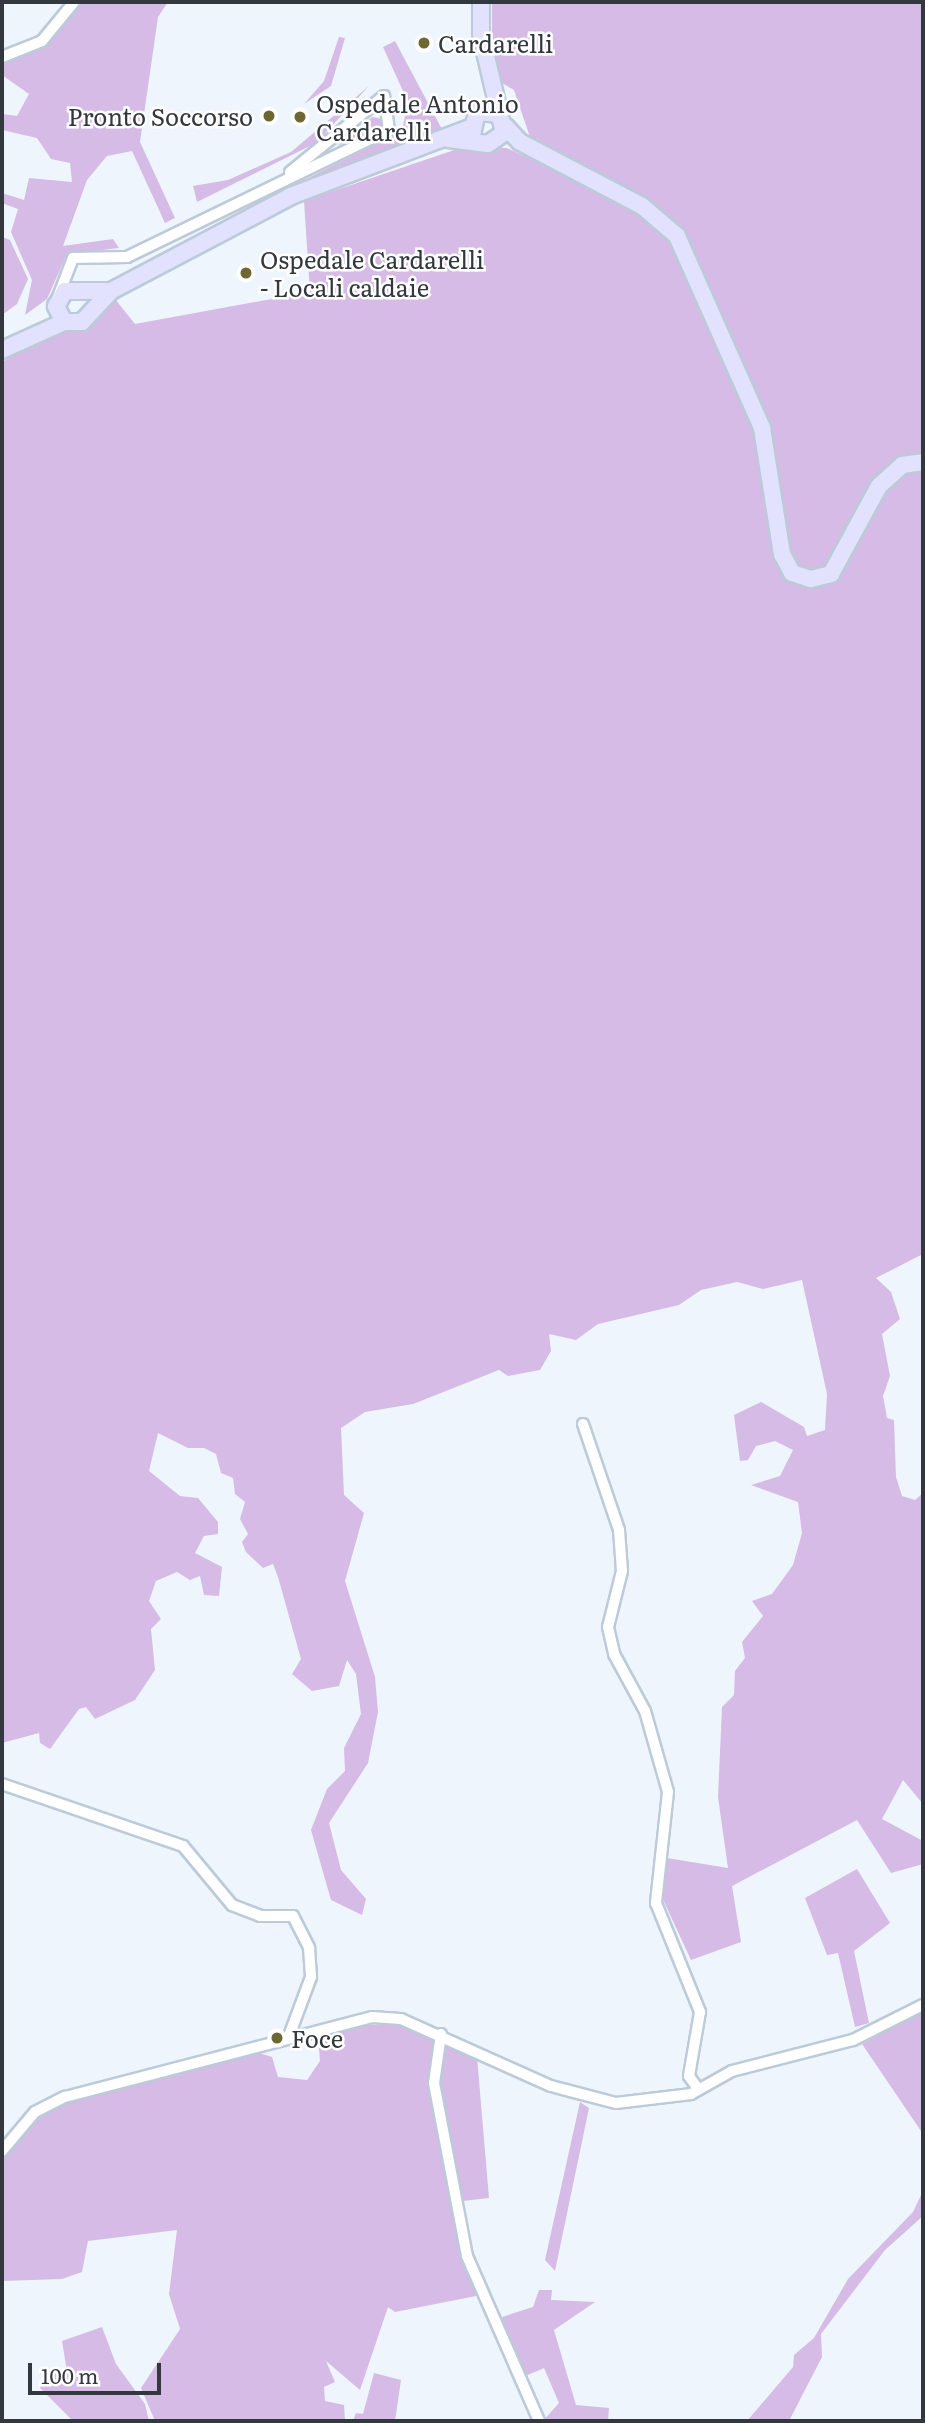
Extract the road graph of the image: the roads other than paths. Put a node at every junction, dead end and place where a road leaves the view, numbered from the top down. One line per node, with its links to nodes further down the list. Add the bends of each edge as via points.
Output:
1 (74, 2): 3 (street, via 42,41)
2 (481, 2): 4 (main road, via 481,35)
3 (2, 57)
4 (493, 89): 5 (main road); 6 (main road)
5 (480, 110): 6 (main road); 7 (main road)
6 (503, 120): 9 (main road); 10 (main road)
7 (470, 128): 8 (main road); 10 (main road)
8 (448, 139): 10 (main road); 13 (main road, via 291,196 111,291)
9 (520, 142): 10 (main road); 16 (main road, via 642,206 677,236 762,428 782,554 792,573 811,579 831,574 879,486 902,465)
10 (488, 143)
11 (290, 172): 11 (street, via 389,130 384,96 342,130); 12 (street, via 127,257 82,255)
12 (64, 270): 13 (street); 14 (street)
13 (85, 297): 14 (main road); 14 (main road, via 82,322)
14 (59, 311): 15 (main road)
15 (2, 350)
16 (923, 462)
17 (583, 1424): 22 (street, via 619,1530 622,1571 607,1628 614,1654 645,1711 668,1792 656,1903 701,2012 688,2076)
18 (2, 1784): 21 (street, via 183,1846 232,1905 260,1916 293,1916 309,1948 311,1978)
19 (923, 2005): 22 (street, via 853,2040 732,2071)
20 (441, 2034): 21 (street, via 372,2017); 22 (street, via 593,2102 652,2101); 24 (street, via 434,2083 467,2256)
21 (288, 2039): 23 (street, via 65,2097 35,2112)
22 (698, 2090)
23 (2, 2151)
24 (539, 2421)

